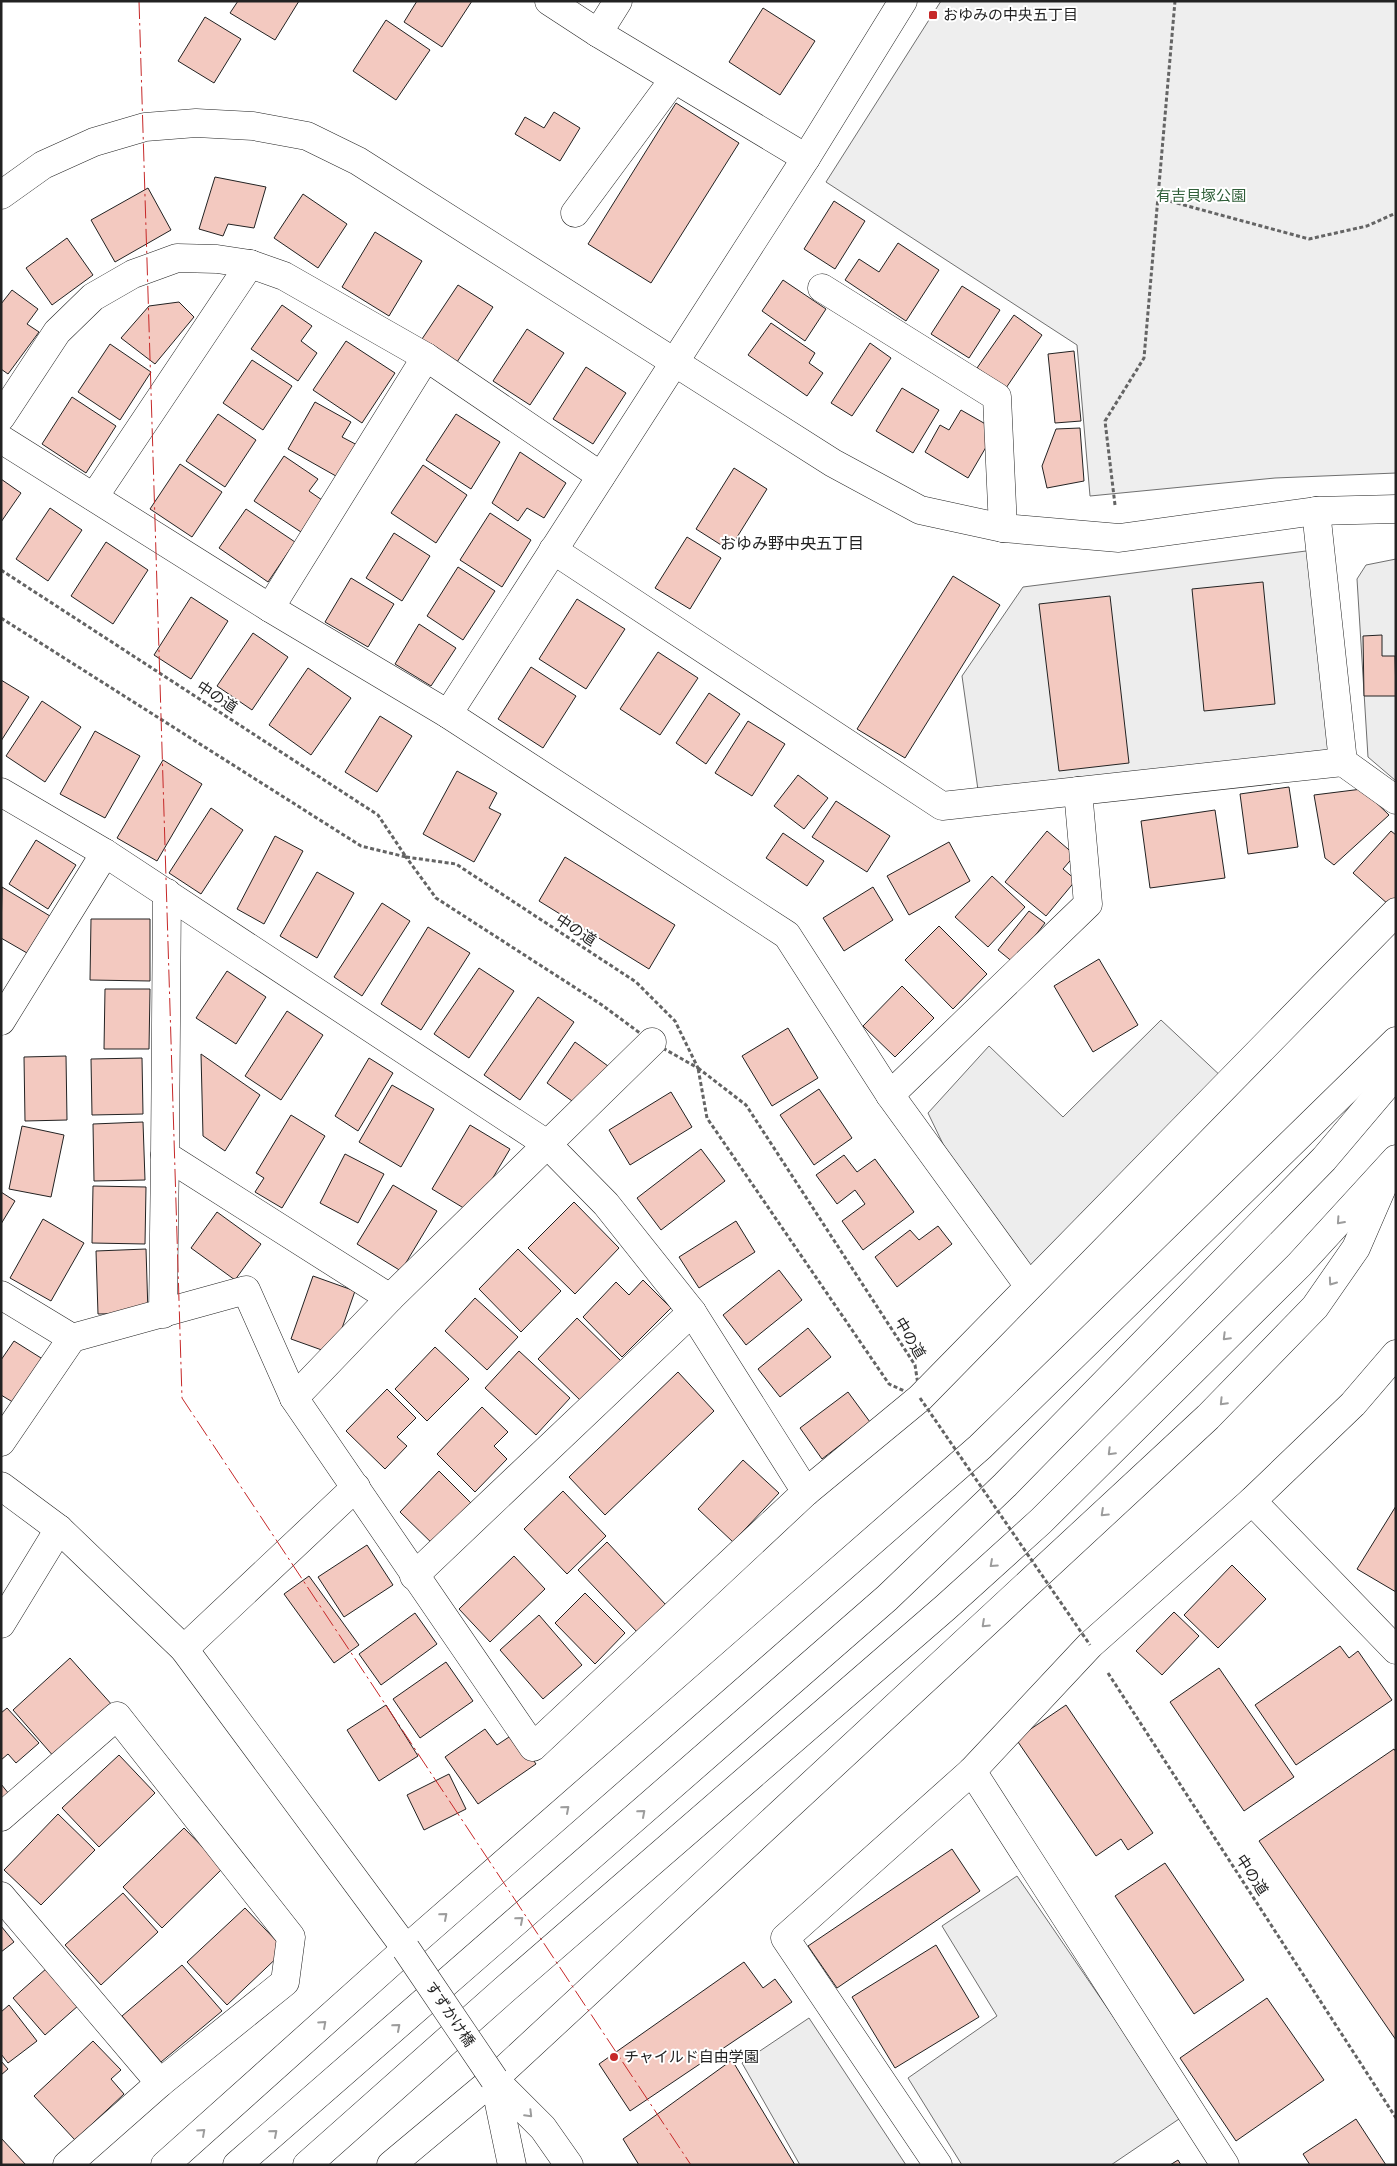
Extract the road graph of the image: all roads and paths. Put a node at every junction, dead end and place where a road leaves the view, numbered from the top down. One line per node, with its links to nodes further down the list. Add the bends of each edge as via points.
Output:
1 (549, 1): 5 (street)
2 (618, 1): 5 (street)
3 (902, 1): 7 (street)
4 (1175, 1): 9 (path)
5 (598, 33): 6 (street)
6 (674, 79): 7 (street); 11 (street)
7 (806, 158): 15 (street)
8 (1, 195): 15 (street, via 43,165 94,142 145,127 196,123 253,126 307,136 358,161)
9 (1158, 198): 10 (path, via 1309,239 1367,226); 23 (path, via 1144,358 1105,421)
10 (1396, 212)
11 (575, 213)
12 (250, 264): 14 (street, via 284,276); 16 (street, via 177,258 133,274 93,297 57,332); 19 (street)
13 (822, 288): 22 (street, via 997,397)
14 (426, 357): 18 (street); 26 (street)
15 (674, 362): 18 (street); 22 (street, via 833,462 920,510)
16 (1, 416)
17 (1, 439): 19 (street)
18 (601, 476): 24 (street)
19 (94, 497): 26 (street)
20 (1396, 509): 21 (street)
21 (1316, 510): 23 (street); 29 (street)
22 (1003, 528): 23 (street)
23 (1119, 538)
24 (553, 550): 28 (street); 30 (street, via 942,806)
25 (1, 570): 34 (path, 中の道, via 378,815)
26 (270, 608): 28 (street)
27 (1, 618): 34 (path, 中の道, via 361,846)
28 (448, 714): 42 (street, via 787,935)
29 (1343, 762): 30 (street); 32 (street)
30 (1078, 791): 42 (street, via 1088,904)
31 (1, 792): 33 (street)
32 (1396, 800)
33 (105, 853): 35 (street); 37 (street)
34 (406, 857): 39 (path, 中の道, via 436,898 602,1005); 40 (path, 中の道, via 456,864 636,982 675,1021)
35 (167, 893): 43 (street); 44 (street)
36 (1396, 912): 46 (street)
37 (1, 1022)
38 (1396, 1041): 70 (street, one-way to 38, via 980,1447)
39 (652, 1042): 40 (path, 中の道); 43 (street)
40 (698, 1068): 54 (path, 中の道, via 746,1105 915,1365); 54 (path, 中の道, via 707,1118 889,1384)
41 (1396, 1074): 76 (street, one-way to 41, via 887,1598 1005,1485 1324,1159)
42 (890, 1095): 46 (street)
43 (547, 1144): 48 (street); 49 (street, via 606,1204)
44 (165, 1155): 48 (street); 50 (street)
45 (1395, 1160): 71 (street, one-way to 71, via 1356,1248 1315,1307 1215,1410); 77 (street, one-way to 77, via 1299,1265 1041,1521)
46 (1028, 1285): 54 (street)
47 (1, 1295): 51 (street)
48 (390, 1298): 53 (street)
49 (692, 1312): 58 (street); 61 (street)
50 (163, 1314): 51 (street); 53 (street, via 246,1290)
51 (72, 1338): 55 (street)
52 (1396, 1354): 59 (street, via 1353,1404)
53 (294, 1398): 57 (street)
54 (920, 1398): 58 (street); 64 (path, bridge)
55 (1, 1442)
56 (1, 1486): 60 (street, すずかけ橋)
57 (356, 1487): 61 (street); 63 (street)
58 (806, 1492): 61 (street, via 533,1747)
59 (1252, 1501): 64 (street); 65 (street)
60 (58, 1529): 62 (street); 63 (street, すずかけ橋)
61 (414, 1576)
62 (1, 1624)
63 (184, 1649): 70 (street, すずかけ橋)
64 (1093, 1649): 67 (street)
65 (1396, 1650)
66 (1106, 1670): 73 (path, 中の道)
67 (972, 1771): 81 (street, via 786,1938); 82 (street)
68 (1, 1817): 72 (street, via 117,1716 291,1937 285,1982)
69 (1, 1896): 72 (street)
70 (406, 1949): 71 (street, すずかけ橋, bridge); 75 (street, one-way to 70)
71 (494, 2079): 78 (street); 79 (street); 80 (street, one-way to 80, via 543,2128)
72 (160, 2083): 74 (street)
73 (1396, 2118)
74 (67, 2165)
75 (165, 2165)
76 (237, 2165)
77 (307, 2165)
78 (392, 2165)
79 (512, 2165)
80 (569, 2165)
81 (938, 2165)
82 (1225, 2165)

